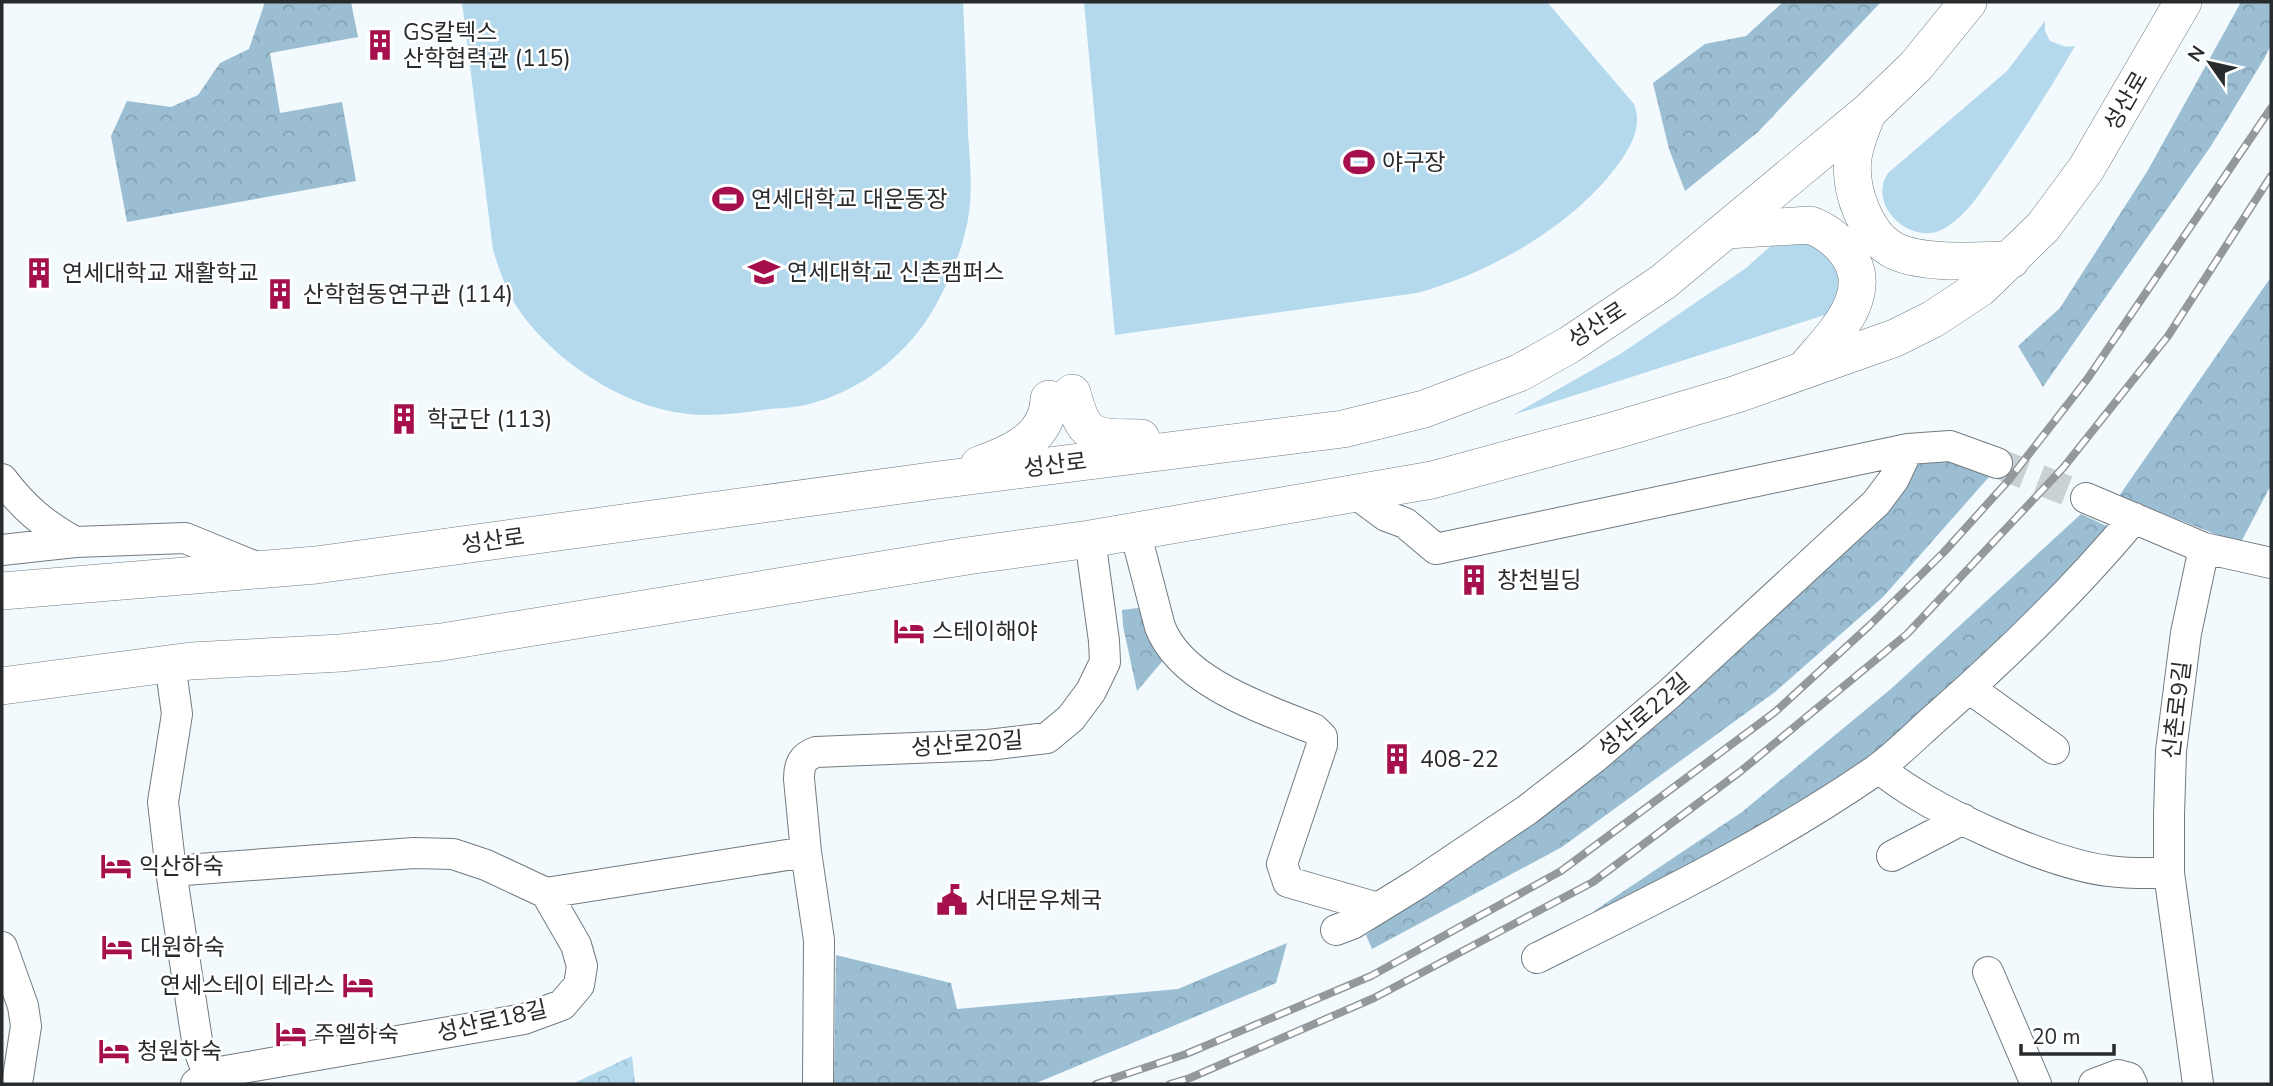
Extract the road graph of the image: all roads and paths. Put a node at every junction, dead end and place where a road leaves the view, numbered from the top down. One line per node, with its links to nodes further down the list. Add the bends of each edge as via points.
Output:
1 (1968, 2): 3 (main road, 성산로, via 1916,66)
2 (2183, 2): 5 (main road, 성산로, via 2086,169 2043,227)
3 (1868, 112): 4 (main road, 성산로); 5 (main road, via 1853,159 1854,186 1875,234 1898,252 1922,258)
4 (1727, 230): 6 (main road, via 1810,225 1840,243 1854,263 1857,292 1846,319); 7 (main road, 성산로, via 1663,282 1569,345 1505,380 1424,409 1343,429)
5 (2011, 260): 6 (main road, 성산로, via 1933,319 1895,338)
6 (1803, 371): 12 (main road, 성산로, via 1485,466)
7 (1243, 441): 11 (main road, 성산로); 11 (main road, via 1103,437 1091,433 1060,396 1044,424 1019,447)
8 (1908, 449): 9 (street, via 1950,446); 12 (street, via 1436,549 1405,523); 34 (street, 성산로22길, via 1876,503 1632,726 1527,810)
9 (1997, 463)
10 (2, 479): 17 (street, via 44,524)
11 (938, 480): 21 (main road, 성산로)
12 (1355, 493): 15 (main road, 성산로)
13 (2086, 498): 14 (street)
14 (2134, 518): 18 (street); 25 (street, via 2071,591)
15 (1135, 531): 16 (main road, 성산로); 34 (street, via 1160,627 1174,650 1226,691 1314,729 1322,737 1282,864 1288,882)
16 (1090, 539): 23 (main road, 성산로, via 442,642); 29 (street, 성산로20길, via 1105,662 1072,718 1047,738 1017,743 807,755 799,769)
17 (75, 542): 19 (street); 21 (street, via 185,538)
18 (2204, 548): 20 (street); 32 (street, 신촌로9길, via 2186,634 2171,751)
19 (2, 550)
20 (2271, 563)
21 (261, 569): 22 (main road, 성산로)
22 (2, 591)
23 (170, 663): 24 (main road, 성산로); 31 (street, 성산로18길, via 177,714 163,803)
24 (2, 686)
25 (1969, 688): 26 (street); 27 (street)
26 (2054, 749)
27 (1879, 768): 28 (street, via 1915,794); 37 (street, via 1720,866)
28 (1963, 819): 30 (street); 32 (street, via 2080,865)
29 (806, 852): 33 (street); 41 (street, 성산로20길, via 819,940)
30 (1892, 856)
31 (171, 871): 33 (street, via 369,854 453,854); 39 (street, 성산로18길)
32 (2169, 873): 45 (street, 신촌로9길)
33 (546, 893): 39 (street, 성산로18길, via 576,945 582,966 579,985 562,1005 524,1019)
34 (1378, 908): 35 (street, 성산로22길)
35 (1336, 930)
36 (2, 947): 40 (street, via 26,1026)
37 (1537, 958)
38 (1988, 972): 42 (street)
39 (202, 1079)
40 (17, 1084)
41 (818, 1084)
42 (2036, 1084)
43 (2094, 1084): 44 (street, via 2118,1075)
44 (2132, 1084)
45 (2198, 1084)

